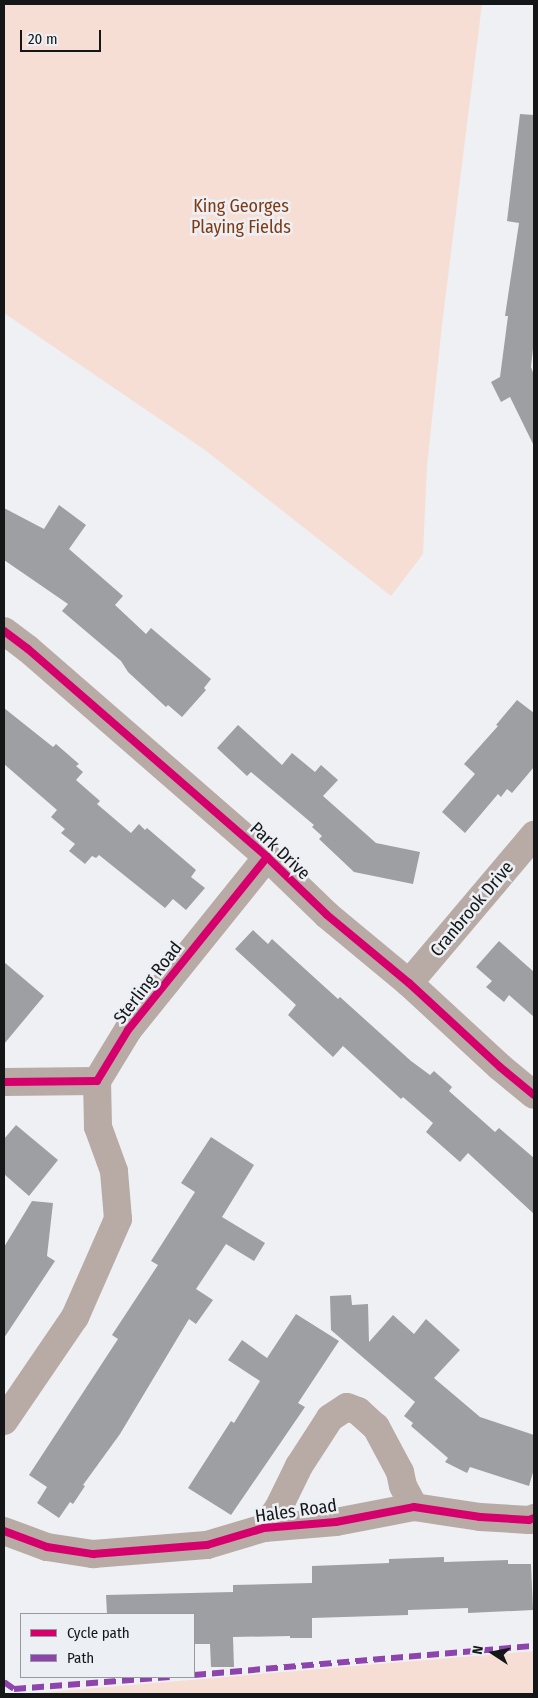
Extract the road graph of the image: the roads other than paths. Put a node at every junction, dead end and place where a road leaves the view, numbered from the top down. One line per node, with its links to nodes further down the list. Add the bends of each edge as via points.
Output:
1 (4, 631): 3 (street, Park Drive)
2 (534, 835): 4 (street, Cranbrook Drive)
3 (267, 857): 4 (street, Park Drive, via 327,915); 5 (street, Sterling Road, via 128,1030)
4 (409, 983): 7 (street, Park Drive)
5 (98, 1081): 6 (street); 8 (street, via 98,1127 114,1170 118,1219 75,1317)
6 (4, 1082)
7 (534, 1095)
8 (4, 1421)
9 (414, 1507): 10 (street, Hales Road, via 480,1517); 11 (street, Hales Road, via 336,1522); 11 (street, Hales Road, via 376,1427 347,1407 330,1418 298,1466 278,1509)
10 (534, 1518)
11 (264, 1528): 12 (street, Hales Road, via 207,1545 93,1554 47,1547)
12 (4, 1531)

